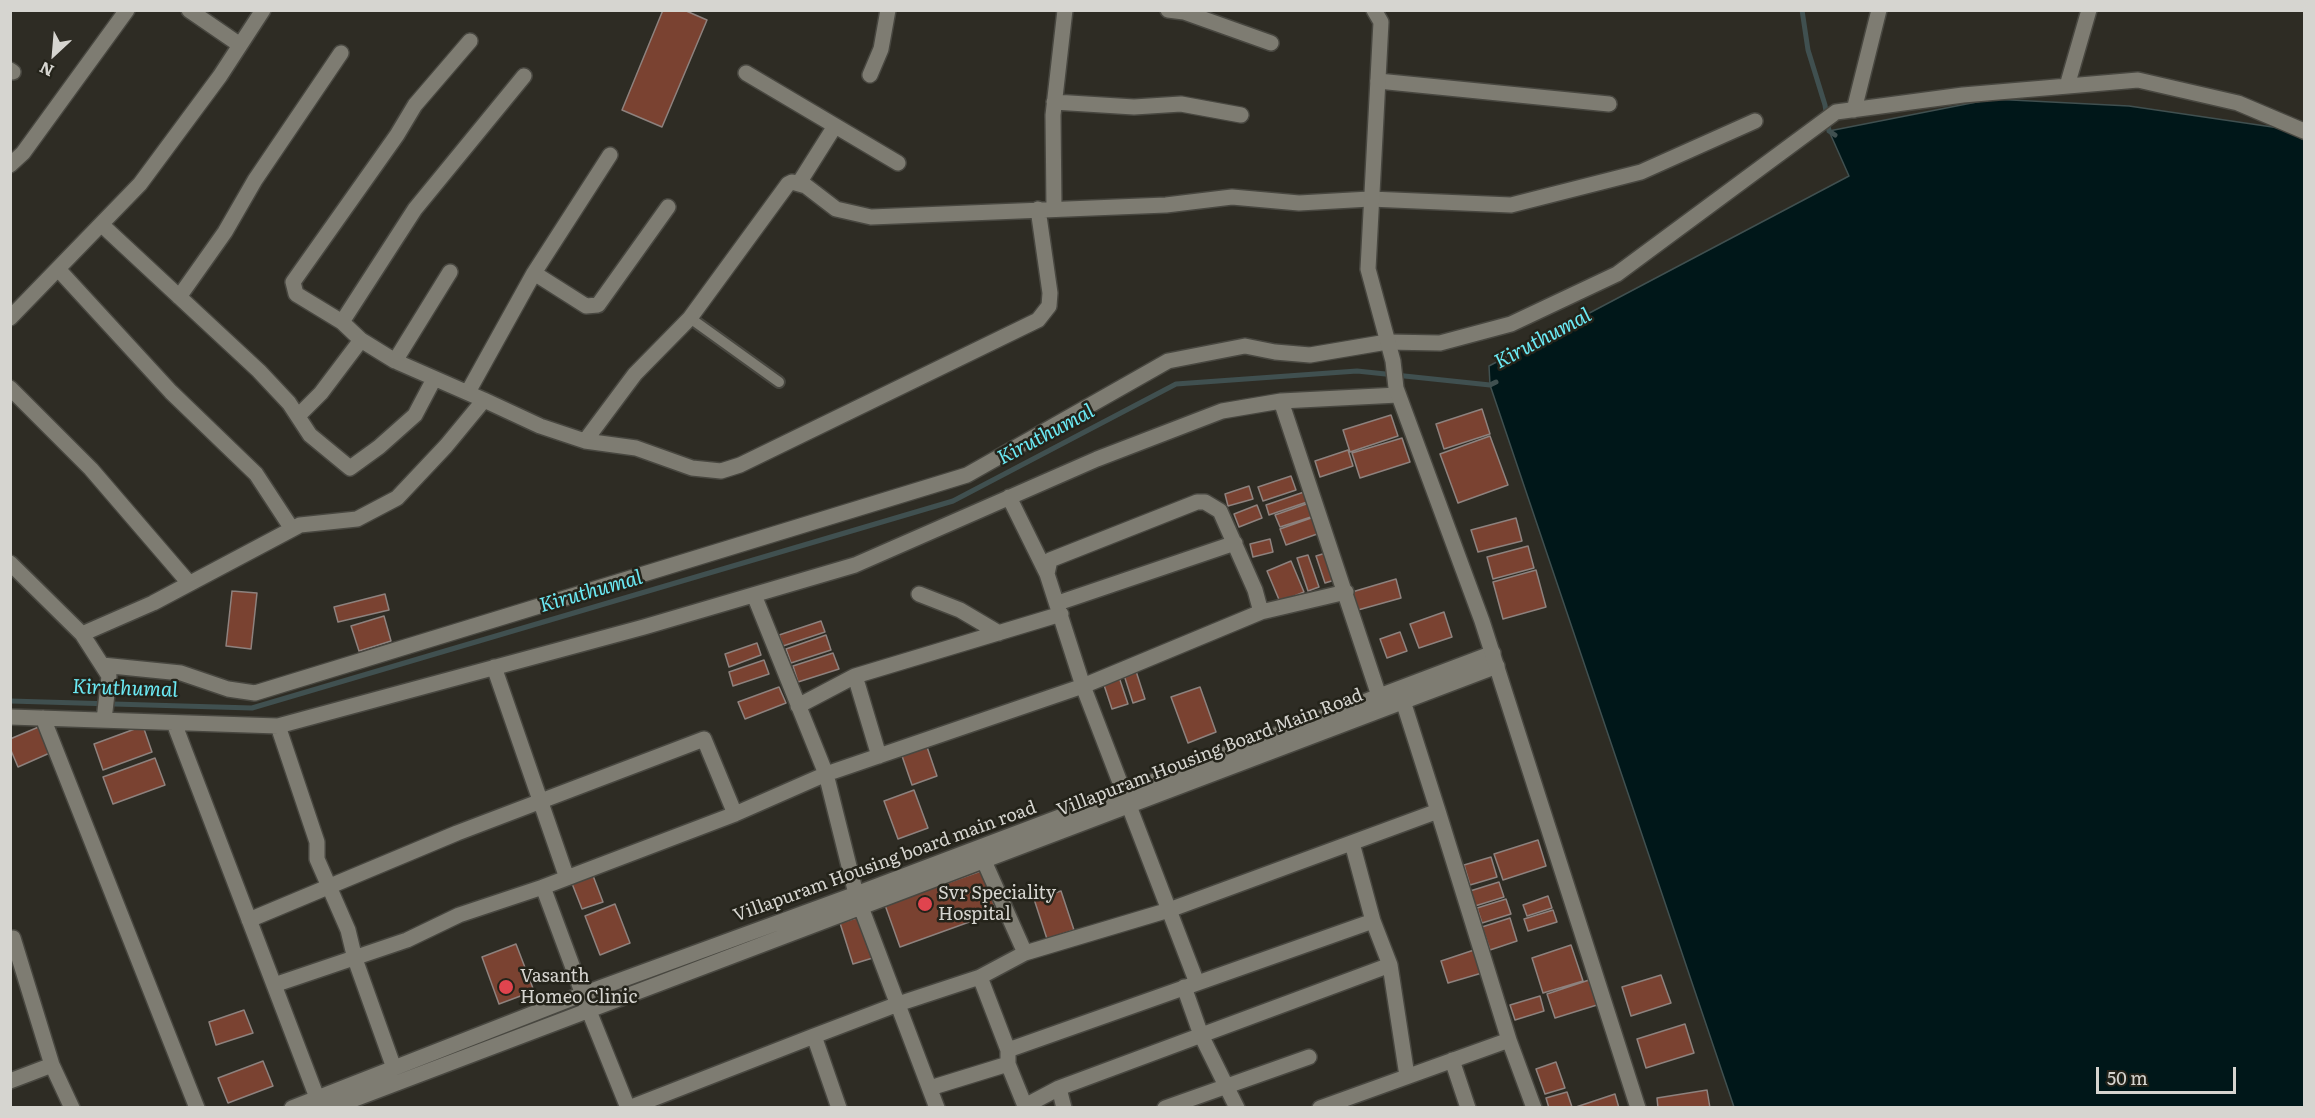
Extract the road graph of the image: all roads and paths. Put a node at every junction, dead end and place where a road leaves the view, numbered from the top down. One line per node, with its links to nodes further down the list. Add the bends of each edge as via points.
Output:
1 (127, 10): 28 (street, via 23,153)
2 (189, 10): 12 (street)
3 (263, 10): 12 (street)
4 (888, 10): 15 (street, via 881,49)
5 (1065, 10): 19 (street)
6 (1168, 10): 11 (street)
7 (1374, 10): 17 (street, via 1381,22)
8 (1879, 10): 21 (street)
9 (2089, 10): 18 (street)
10 (470, 41): 41 (street, via 418,101 293,282 296,294)
11 (1271, 43)
12 (240, 45): 34 (street, via 140,184)
13 (341, 53): 38 (street)
14 (746, 73): 24 (street)
15 (870, 75)
16 (524, 76): 41 (street, via 416,209)
17 (1378, 81): 20 (street); 30 (street)
18 (2067, 86): 21 (street); 25 (street, via 2138,80 2238,104)
19 (1054, 102): 22 (street, via 1134,107 1181,104); 32 (street)
20 (1609, 104)
21 (1854, 110): 43 (street, via 1836,112 1821,122 1617,274 1511,324 1440,343)
22 (1241, 115)
23 (1755, 121): 30 (street, via 1641,172 1511,205)
24 (835, 126): 27 (street); 29 (street)
25 (2304, 131)
26 (610, 155): 37 (street)
27 (897, 163)
28 (10, 165)
29 (799, 183): 33 (street, via 836,209 872,217); 40 (street, via 788,184)
30 (1370, 199): 32 (street, via 1299,203 1232,197 1166,205); 43 (street, via 1368,269)
31 (668, 207): 37 (street, via 598,305 586,306)
32 (1054, 208): 33 (street)
33 (1038, 209): 53 (street, via 1050,294 1048,306 1038,320 722,471 692,468 636,448)
34 (102, 225): 35 (street); 38 (street)
35 (58, 269): 39 (street); 55 (street, via 171,392 256,474)
36 (450, 272): 44 (street)
37 (534, 273): 48 (street)
38 (179, 297): 52 (street, via 259,371)
39 (10, 318)
40 (690, 318): 46 (lane); 53 (street, via 635,374)
41 (342, 322): 42 (street)
42 (361, 340): 44 (street); 52 (street, via 321,393)
43 (1387, 342): 49 (street); 69 (street, via 1310,355 1245,346 1168,361 967,476 255,693 228,689 181,673)
44 (395, 361): 45 (street)
45 (434, 379): 48 (street); 52 (street, via 416,415 350,468 310,435)
46 (779, 382)
47 (10, 388): 59 (street, via 91,470)
48 (468, 392): 50 (street)
49 (1397, 392): 51 (street); 67 (street)
50 (483, 400): 53 (street); 55 (street, via 397,498 357,519)
51 (1281, 401): 54 (street, via 1222,411); 60 (street)
52 (298, 416)
53 (585, 441)
54 (1009, 497): 58 (street); 62 (street, via 855,565)
55 (292, 529): 59 (street)
56 (1235, 543): 58 (street, via 1220,511 1197,502 1056,556 1050,560); 63 (street); 64 (street, via 1256,590)
57 (10, 563): 66 (street)
58 (1047, 574): 63 (street)
59 (189, 583): 66 (street)
60 (1346, 592): 64 (street); 72 (street)
61 (919, 594): 65 (street, via 960,610)
62 (754, 595): 68 (street); 74 (street)
63 (1060, 609): 65 (street); 71 (street)
64 (1261, 612): 71 (street)
65 (999, 633): 70 (street)
66 (82, 634): 69 (street)
67 (1495, 660): 72 (street, Villapuram Housing board main road); 73 (street, Villapuram Housing Board Main Road); 132 (street)
68 (494, 667): 79 (street); 83 (street)
69 (105, 670): 75 (street)
70 (855, 676): 74 (street); 80 (street)
71 (1083, 686): 80 (street); 82 (street)
72 (1379, 696): 73 (street); 82 (street, Villapuram Housing board main road)
73 (1403, 701): 82 (street, Villapuram Housing Board Main Road); 84 (street)
74 (798, 706): 81 (street)
75 (105, 716): 77 (street); 78 (street)
76 (10, 717): 77 (street)
77 (43, 718): 120 (street)
78 (174, 723): 79 (street); 93 (street)
79 (278, 726): 89 (street, via 318,859)
80 (879, 756): 81 (street)
81 (825, 774): 85 (street); 91 (street)
82 (1128, 799): 87 (street, Villapuram Housing Board Main Road); 91 (street, Villapuram Housing board main road); 92 (street)
83 (541, 801): 85 (street, via 704,739); 88 (street); 89 (street)
84 (1438, 811): 86 (street); 107 (street)
85 (735, 814): 88 (street)
86 (1352, 843): 92 (street); 94 (street)
87 (984, 861): 91 (street, Villapuram Housing Board Main Road); 96 (street)
88 (567, 878): 90 (street)
89 (331, 886): 93 (street); 97 (street)
90 (543, 887): 97 (street, via 459,915); 102 (street)
91 (858, 900): 102 (street, Villapuram Housing board main road); 103 (street); 104 (street, Villapuram Housing Board Main Road)
92 (1169, 910): 96 (street); 101 (street)
93 (249, 920): 100 (street)
94 (1373, 921): 98 (street); 101 (street)
95 (13, 938): 111 (street)
96 (1025, 953): 99 (street)
97 (355, 959): 100 (street); 112 (street)
98 (1389, 965): 105 (street); 113 (street)
99 (980, 977): 103 (street); 108 (street)
100 (274, 985): 118 (street)
101 (1190, 985): 105 (street); 108 (street)
102 (583, 994): 104 (street); 112 (street, Villapuram Housing board main road)
103 (898, 1004): 106 (street); 117 (street)
104 (589, 1011): 122 (street, Villapuram Housing Board Main Road); 123 (street)
105 (1201, 1035): 115 (street); 116 (street)
106 (814, 1036): 123 (street); 124 (street)
107 (1509, 1040): 110 (street); 131 (street)
108 (1008, 1057): 116 (street, via 1024,1106); 117 (street)
109 (1309, 1057): 115 (street)
110 (1452, 1060): 113 (street); 130 (street)
111 (52, 1065): 114 (street); 119 (street)
112 (394, 1068): 118 (street, Villapuram Housing board main road)
113 (1407, 1076): 129 (street)
114 (10, 1081)
115 (1227, 1086): 127 (street); 128 (street)
116 (1059, 1088): 126 (street)
117 (930, 1089): 125 (street)
118 (319, 1103): 121 (street, Villapuram Housing board main road)
119 (72, 1107)
120 (197, 1107)
121 (292, 1107)
122 (331, 1107)
123 (628, 1107)
124 (839, 1107)
125 (938, 1107)
126 (1064, 1107)
127 (1166, 1107)
128 (1237, 1107)
129 (1320, 1107)
130 (1468, 1107)
131 (1534, 1107)
132 (1638, 1107)

